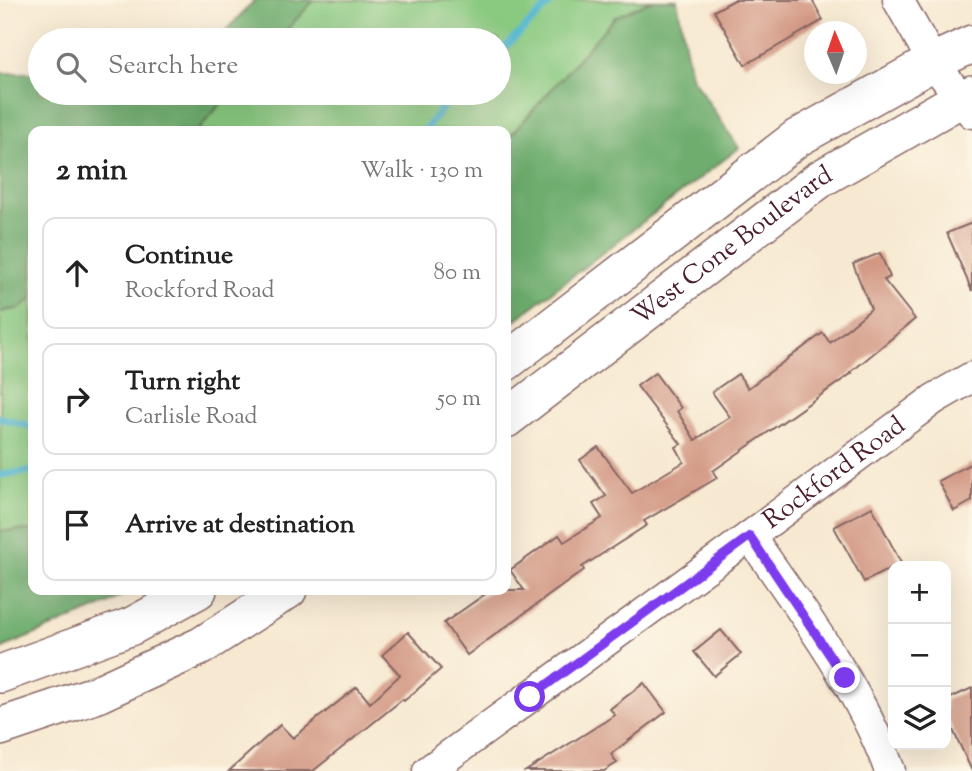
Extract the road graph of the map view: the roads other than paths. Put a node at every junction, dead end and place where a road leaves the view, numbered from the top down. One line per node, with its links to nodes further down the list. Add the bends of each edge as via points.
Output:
1 (898, 0): 3 (street)
2 (972, 44): 3 (main road, West Cone Boulevard)
3 (933, 62): 4 (street); 5 (main road, West Cone Boulevard, via 797,138)
4 (968, 102): 7 (main road, West Cone Boulevard, via 820,179)
5 (511, 358)
6 (972, 377): 8 (street, Rockford Road, via 934,399)
7 (511, 415)
8 (750, 536): 13 (street, Rockford Road); 14 (street, via 845,678)
9 (189, 595): 11 (main road, via 132,626)
10 (280, 595): 12 (main road, via 201,646 95,695)
11 (0, 674)
12 (0, 727)
13 (446, 766)
14 (890, 771)

